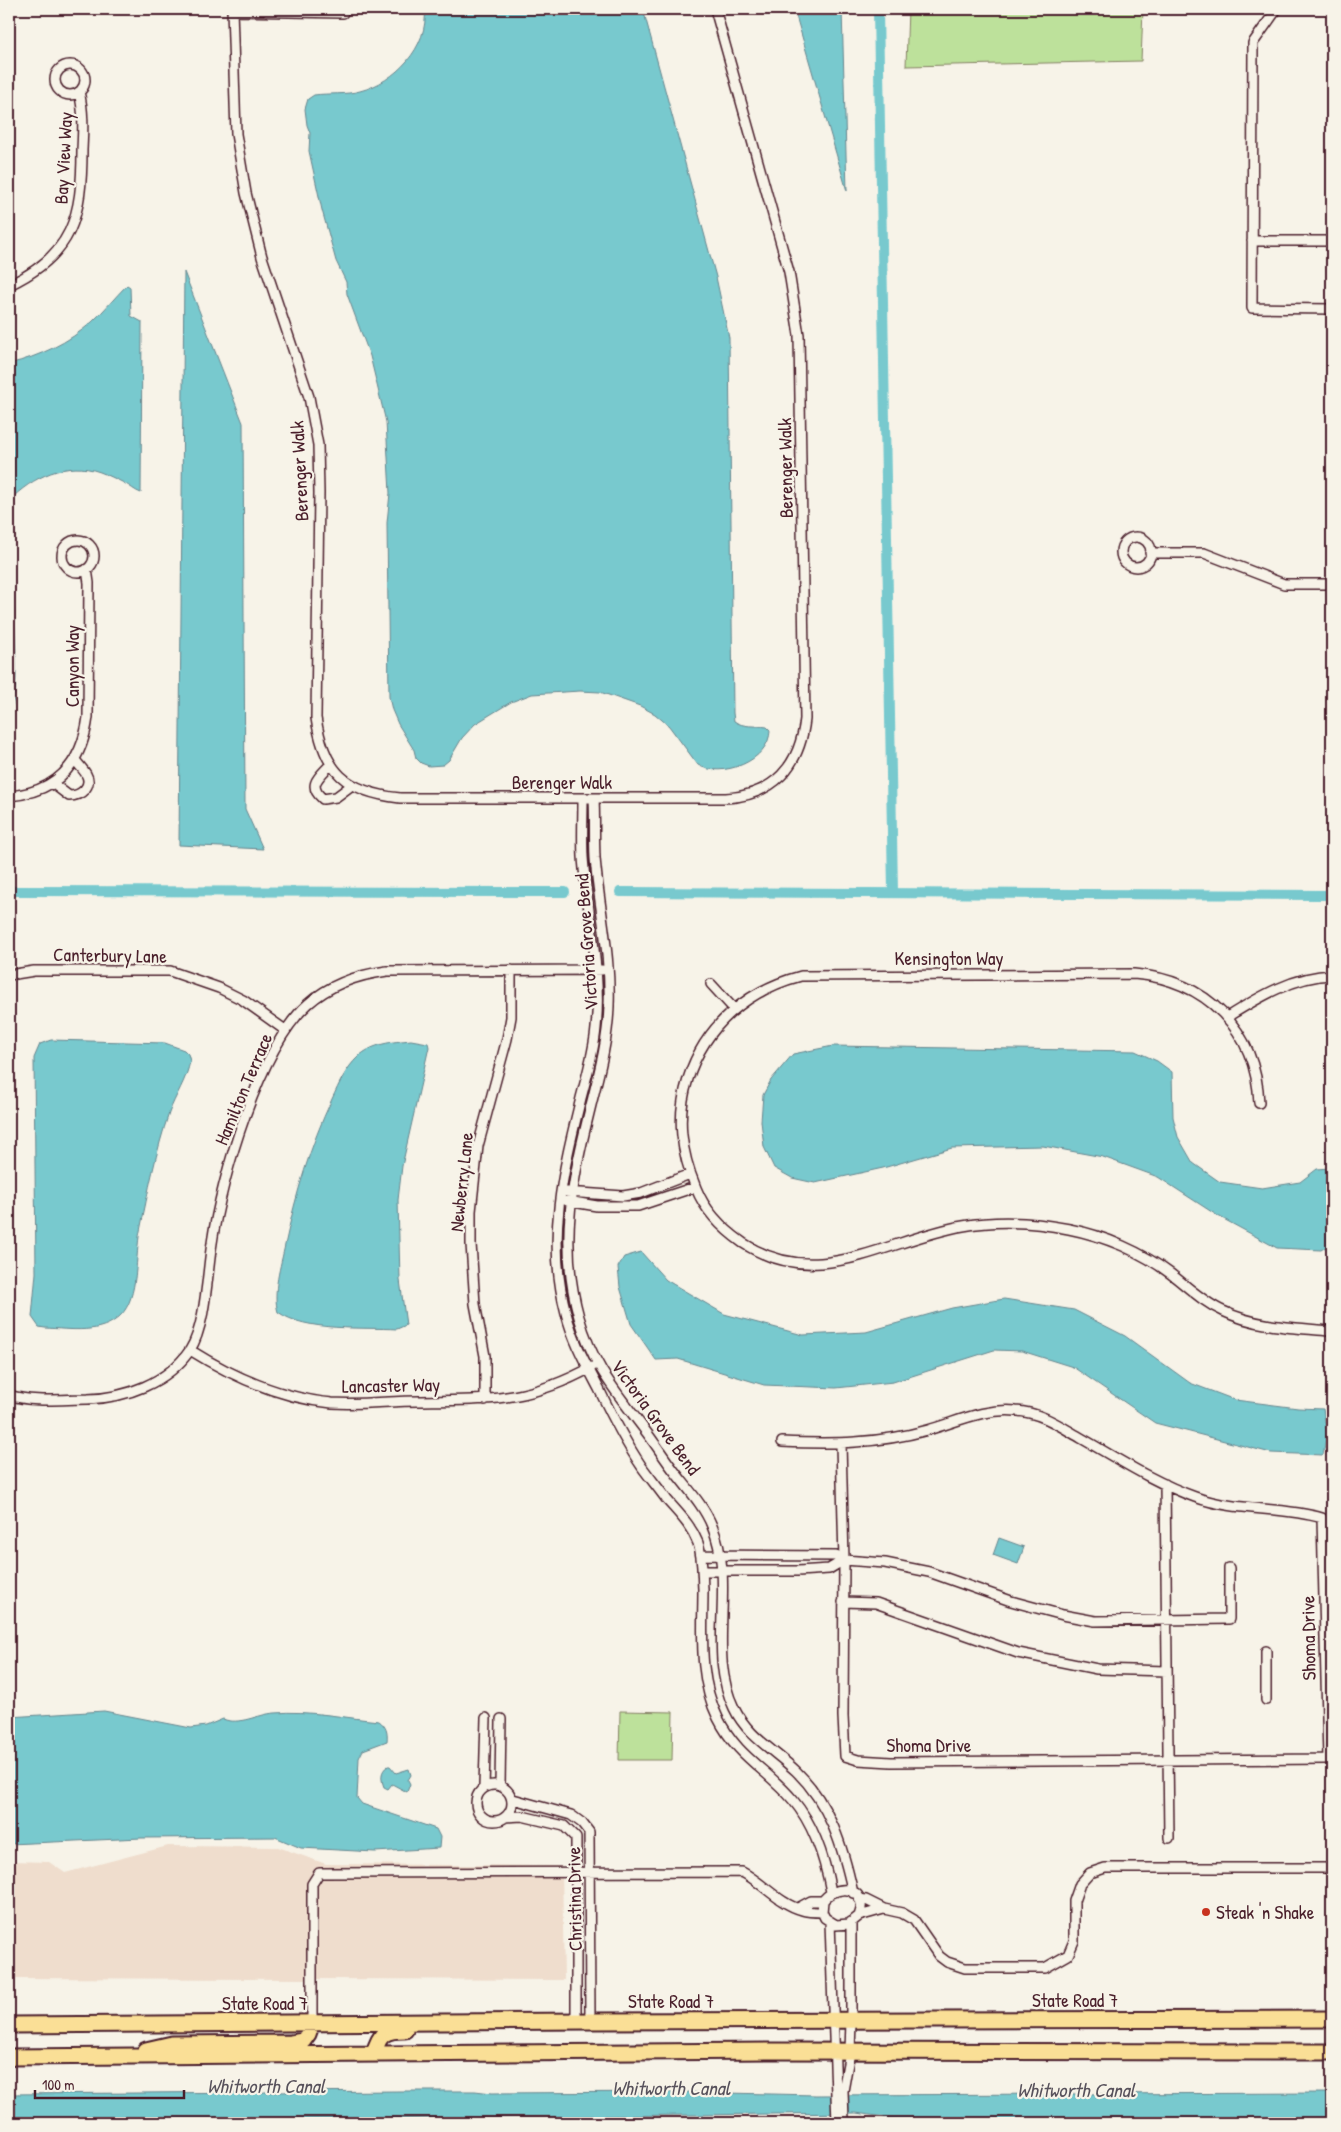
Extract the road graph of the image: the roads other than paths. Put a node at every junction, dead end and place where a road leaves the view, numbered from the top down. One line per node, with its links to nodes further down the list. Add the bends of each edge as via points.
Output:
1 (715, 9): 19 (street, Berenger Walk, via 789,272 799,335 803,734 792,763 768,787 754,794 726,798)
2 (1277, 9): 6 (street, via 1253,43)
3 (232, 10): 4 (street, Berenger Walk); 14 (street, Berenger Walk, via 236,134 246,193 262,257 309,397 318,445 316,718 319,741)
4 (343, 14)
5 (79, 92): 8 (street, Bay View Way, via 83,107 82,178 81,197 74,219 62,244 42,266)
6 (1252, 241): 7 (street); 9 (street, via 1252,308)
7 (1332, 241)
8 (9, 285)
9 (1332, 309)
10 (1150, 553): 12 (street, via 1204,553 1284,584)
11 (87, 569): 13 (street, Canyon Way, via 88,717 86,735)
12 (1332, 584)
13 (75, 760): 15 (street, Canyon Way); 15 (street, via 86,773 85,790 69,796)
14 (331, 764): 16 (street, Berenger Walk); 16 (street, via 317,780 317,794 323,799 331,799)
15 (52, 783): 17 (street, Canyon Way, via 36,791)
16 (352, 785): 18 (street, Berenger Walk, via 377,796 400,798)
17 (9, 796)
18 (583, 798): 19 (street, Berenger Walk); 21 (street, Victoria Grove Bend, via 583,856)
19 (594, 798): 22 (street, Victoria Grove Bend, via 595,857)
20 (511, 970): 21 (street, Hamilton Terrace); 28 (street, Hamilton Terrace, via 369,973 322,993); 40 (street, Newberry Lane, via 510,1024 478,1146 471,1203 472,1277 485,1356)
21 (597, 970): 22 (street, Hamilton Terrace); 32 (street, Victoria Grove Bend, via 596,1031)
22 (608, 970): 33 (street, Victoria Grove Bend, via 609,1007 604,1050)
23 (9, 975): 28 (street, Canterbury Lane, via 34,971 170,971 243,1000)
24 (1332, 975): 27 (street, via 1314,976 1291,984)
25 (711, 984): 26 (street)
26 (734, 1009): 27 (street, Kensington Way, via 765,988 801,976 1134,974 1168,979 1185,986); 30 (street, Kensington Way, via 720,1022 698,1053 685,1089 682,1146)
27 (1227, 1016): 29 (street, Kensington Way, via 1251,1060)
28 (285, 1030): 36 (street, Hamilton Terrace, via 253,1097 228,1168 212,1241 202,1315)
29 (1259, 1103)
30 (690, 1174): 31 (street, Kensington Way); 33 (street, via 642,1193)
31 (696, 1187): 33 (street, via 638,1206 596,1206); 35 (street, Kensington Way, via 710,1213 735,1238 783,1260 809,1264 836,1262 965,1225 992,1222 1045,1224 1097,1236 1122,1246 1169,1272 1204,1300 1236,1317 1271,1325)
32 (560, 1190): 33 (street); 34 (street, Victoria Grove Bend)
33 (572, 1197): 34 (street); 37 (street, Victoria Grove Bend, via 568,1237 573,1289)
34 (559, 1200): 38 (street, Victoria Grove Bend, via 556,1226 560,1278 577,1348)
35 (1332, 1331)
36 (190, 1350): 39 (street, via 154,1381 109,1398 30,1399); 40 (street, Lancaster Way, via 250,1382 307,1399 333,1403)
37 (596, 1364): 38 (street, Lancaster Way); 45 (street, Victoria Grove Bend, via 704,1510)
38 (588, 1369): 40 (street, Lancaster Way, via 541,1390); 44 (street, Victoria Grove Bend, via 620,1433 692,1529)
39 (9, 1395)
40 (485, 1400)
41 (782, 1442): 42 (street, Shoma Drive)
42 (841, 1444): 43 (street, Shoma Drive, via 928,1430 989,1411 1016,1411 1045,1417); 46 (street, Shoma Drive)
43 (1165, 1484): 51 (street); 57 (street, Shoma Drive, via 1197,1498 1322,1518 1328,1759)
44 (701, 1555): 45 (street); 48 (street, Victoria Grove Bend)
45 (720, 1555): 46 (street, via 836,1556); 49 (street, Victoria Grove Bend)
46 (844, 1560): 49 (street, via 829,1569); 50 (street, Shoma Drive); 51 (street, via 885,1562 929,1572 1011,1601 1095,1621)
47 (1229, 1568): 51 (street, via 1229,1619)
48 (702, 1571): 49 (street); 66 (street, Victoria Grove Bend, via 703,1662 716,1714 734,1744 801,1810 818,1841)
49 (721, 1571): 67 (street, Victoria Grove Bend, via 722,1663 724,1681 734,1707 747,1728 811,1786 823,1804 836,1831)
50 (843, 1602): 53 (street, via 876,1603 1028,1655 1097,1669); 57 (street, Shoma Drive, via 845,1756 891,1762)
51 (1166, 1620): 53 (street)
52 (1266, 1651): 54 (street)
53 (1167, 1671): 57 (street)
54 (1266, 1700)
55 (486, 1718): 59 (street)
56 (501, 1719): 58 (street)
57 (1168, 1762): 62 (street)
58 (500, 1786): 59 (street); 60 (street)
59 (484, 1788): 61 (street, via 477,1793 475,1809 488,1820)
60 (513, 1799): 61 (street, via 510,1812); 65 (street, Christina Drive, via 572,1814 582,1823 589,1832)
61 (505, 1817): 64 (street, Christina Drive, via 522,1816 564,1826 571,1831 576,1838)
62 (1169, 1838)
63 (1332, 1868): 70 (street, via 1105,1868 1090,1873 1080,1884 1074,1901 1074,1941 1068,1955 1045,1968 965,1968 947,1962 938,1956 914,1920)
64 (576, 1874): 65 (street); 75 (street, Christina Drive); 79 (street, via 319,1873 312,1884)
65 (590, 1874): 69 (street, via 742,1872 757,1880 775,1897); 75 (street, Christina Drive)
66 (831, 1892): 67 (street, via 844,1889); 68 (street)
67 (856, 1896): 70 (street); 72 (street, via 862,1905)
68 (822, 1900): 69 (street, via 811,1900); 71 (street)
69 (798, 1908): 71 (street)
70 (884, 1909): 72 (street)
71 (822, 1912): 73 (street)
72 (855, 1919): 73 (street, via 842,1925); 77 (street)
73 (830, 1922): 76 (street)
74 (1332, 2019): 77 (main road, State Road 7)
75 (583, 2021): 76 (main road, State Road 7); 78 (main road, State Road 7)
76 (832, 2021): 77 (main road, State Road 7); 81 (street)
77 (851, 2021): 82 (street)
78 (455, 2022): 79 (main road, State Road 7); 84 (main road, via 426,2029 392,2030 382,2035)
79 (312, 2023): 80 (main road, State Road 7); 85 (main road, via 303,2041 172,2044)
80 (9, 2025)
81 (833, 2052): 82 (main road); 84 (main road); 87 (street)
82 (850, 2052): 83 (main road); 87 (street)
83 (1332, 2052)
84 (374, 2054): 85 (main road)
85 (133, 2056): 86 (main road)
86 (9, 2057)
87 (839, 2092): 88 (street)
88 (840, 2121)

